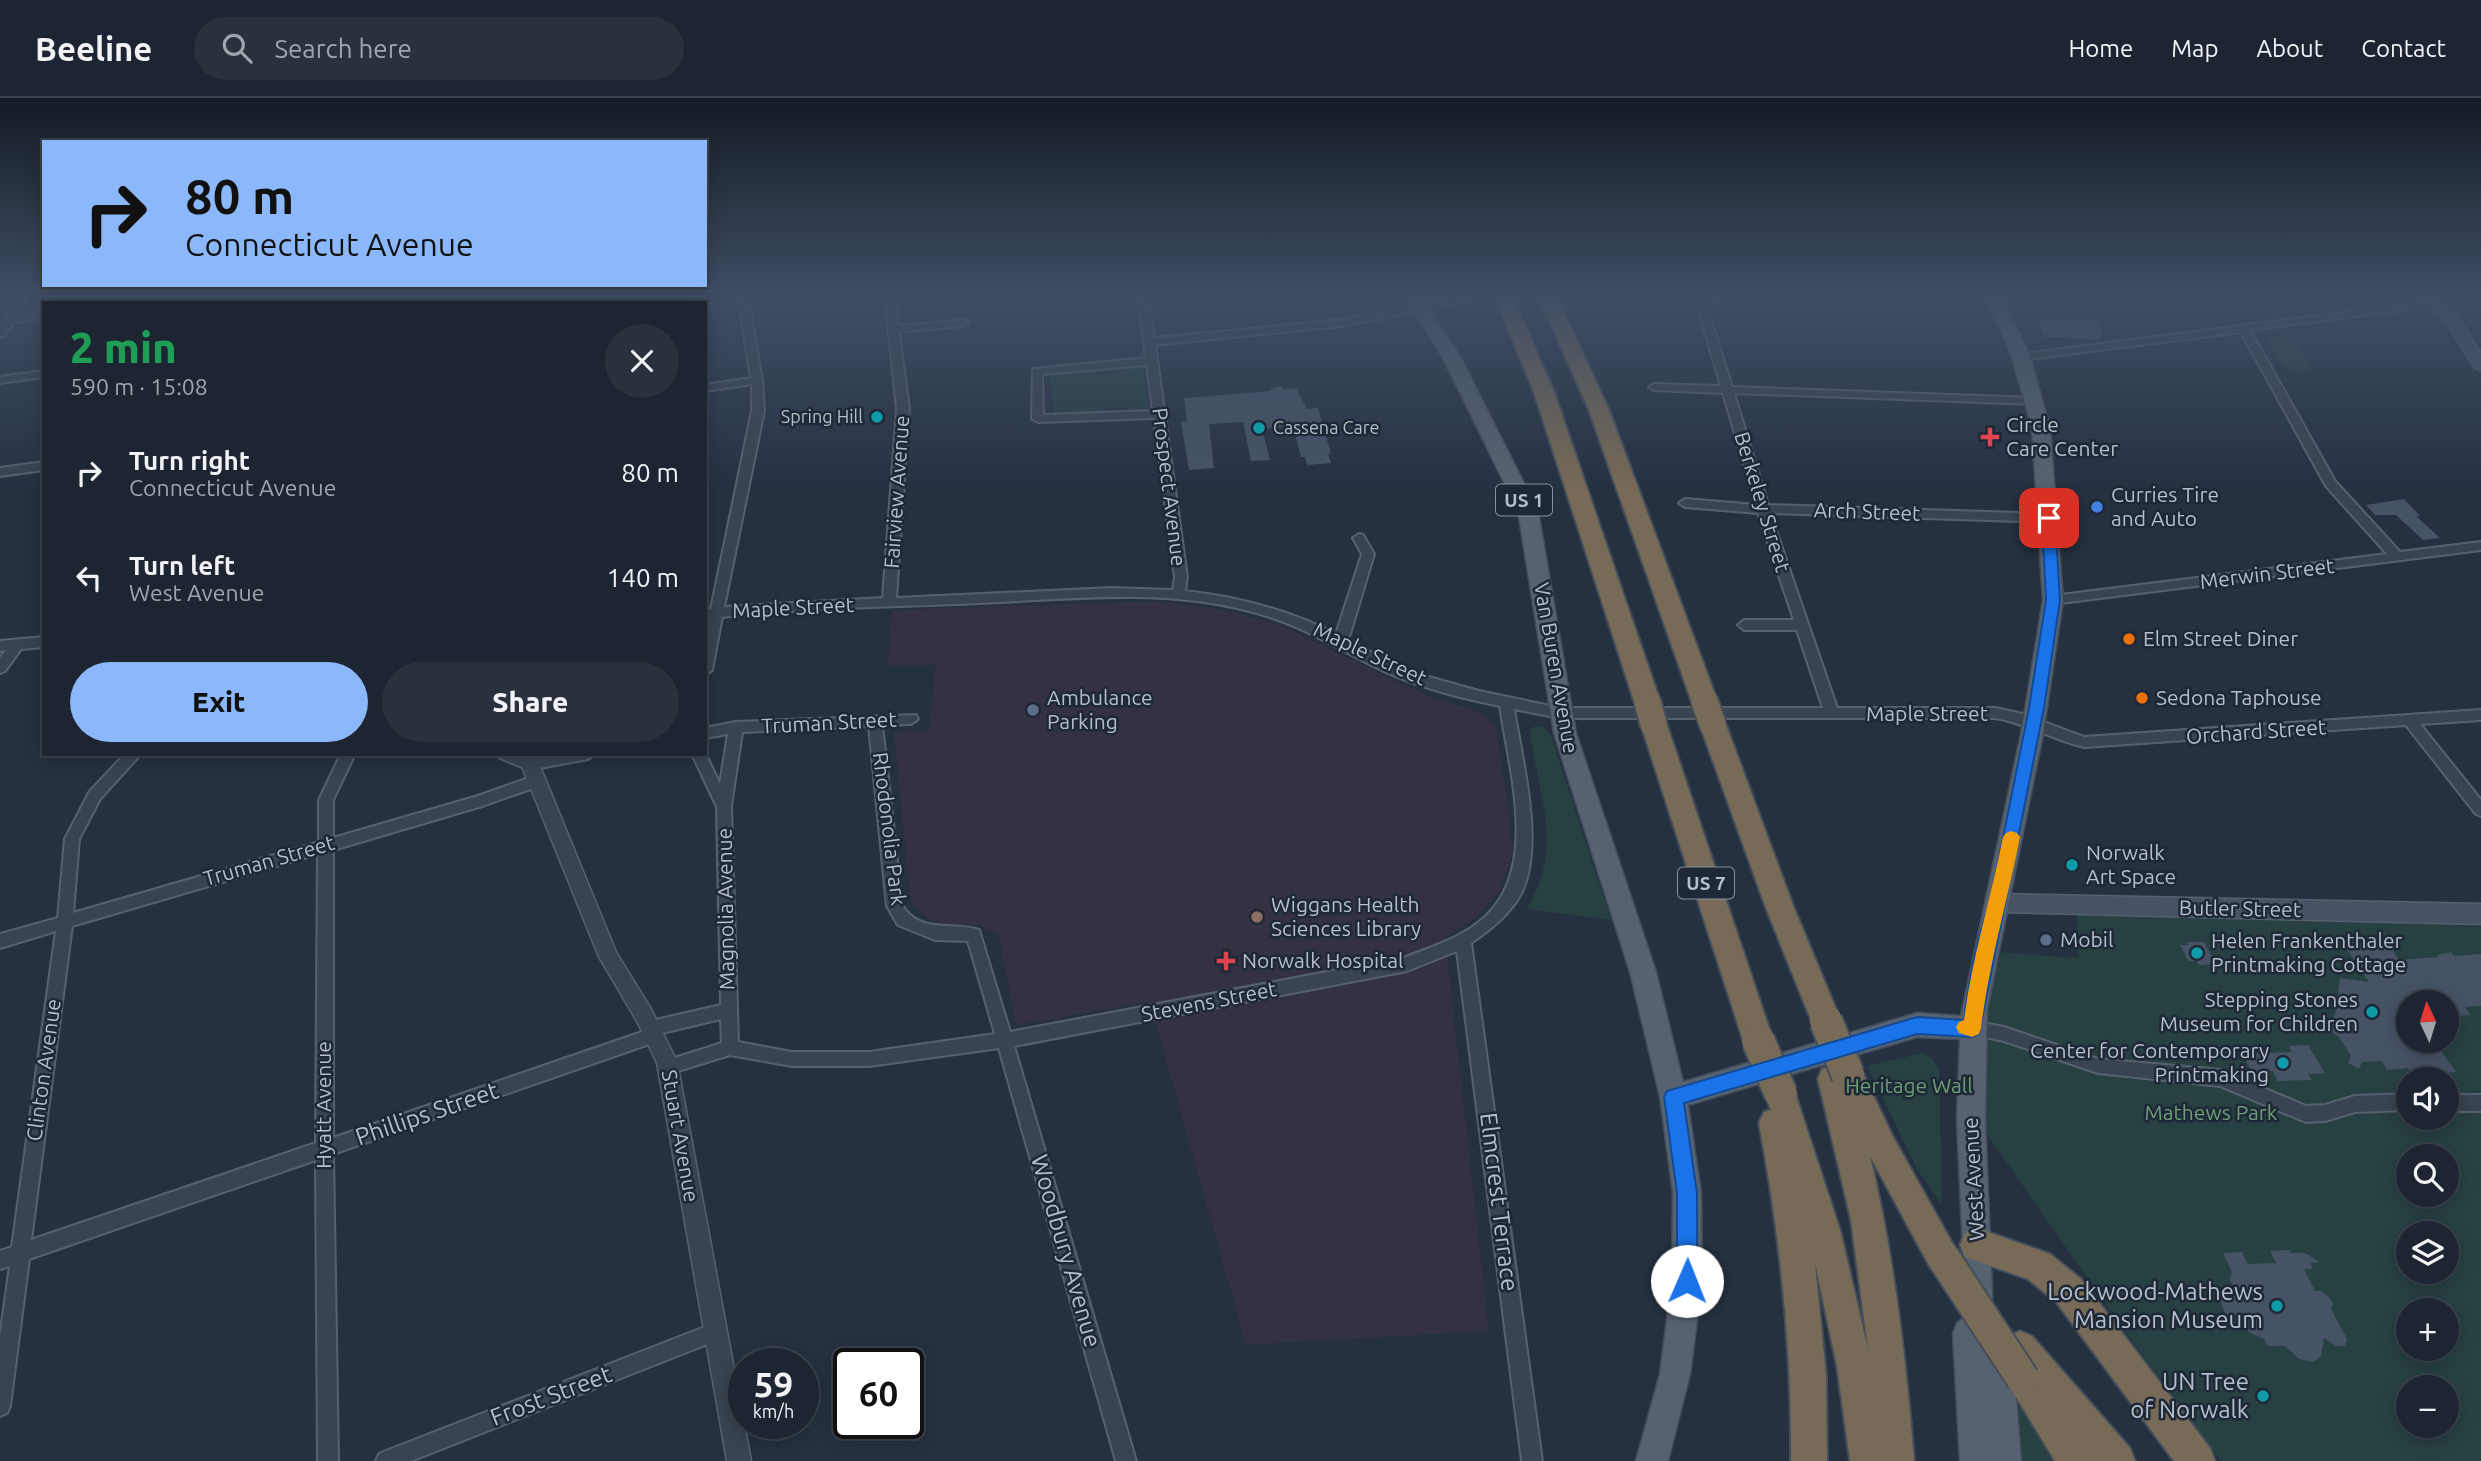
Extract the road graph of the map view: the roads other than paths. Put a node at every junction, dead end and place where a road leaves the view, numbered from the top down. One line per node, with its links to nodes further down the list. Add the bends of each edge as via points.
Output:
1 (754, 361): 13 (street)
2 (898, 361): 30 (street, Fairview Avenue, via 903,409)
3 (1153, 361): 18 (street, Prospect Avenue); 18 (street, via 1037,371 1038,419)
4 (1453, 361): 41 (main road, Van Buren Avenue / US 1, via 1528,511)
5 (1521, 361): 71 (highway, US 7, bridge, via 1535,398 1560,440)
6 (1579, 361): 19 (highway, US 7)
7 (1589, 361): 19 (highway)
8 (1718, 361): 16 (street, Berkeley Street)
9 (2022, 361): 17 (main road, West Avenue)
10 (2262, 361): 27 (street, via 2330,482)
11 (42, 374): 12 (street)
12 (0, 380)
13 (757, 380): 15 (street); 31 (street, via 758,411)
14 (1654, 387): 16 (street)
15 (707, 388)
16 (1727, 390): 17 (street); 23 (street, Berkeley Street)
17 (2034, 401): 24 (main road, West Avenue, via 2041,428)
18 (1160, 414): 28 (street, Prospect Avenue, via 1181,577)
19 (1608, 434): 70 (highway, US 7)
20 (42, 466): 21 (street)
21 (0, 472)
22 (1685, 503): 23 (street, Arch Street)
23 (1763, 509): 24 (street, Arch Street); 33 (street, Berkeley Street)
24 (2049, 518): 29 (main road, West Avenue)
25 (1359, 538): 34 (street, via 1368,554 1344,634)
26 (2481, 546): 27 (street, Merwin Street)
27 (2398, 558): 29 (street, Merwin Street)
28 (1179, 593): 30 (street, Maple Street); 34 (street, Maple Street, via 1267,611)
29 (2053, 600): 47 (main road, West Avenue)
30 (889, 603): 31 (street, Maple Street)
31 (712, 613): 38 (street)
32 (1744, 625): 33 (street)
33 (1801, 625): 42 (street, Berkeley Street)
34 (1338, 640): 40 (street, Maple Street, via 1398,672)
35 (42, 642): 36 (street)
36 (17, 645): 37 (street); 39 (street)
37 (0, 646)
38 (707, 654)
39 (0, 668)
40 (1506, 703): 41 (street, Maple Street); 63 (street, Stevens Street, via 1525,838 1523,869 1519,884 1499,914)
41 (1560, 713): 42 (street, Maple Street); 72 (main road, Van Buren Avenue / US 1, via 1643,972)
42 (1832, 714): 47 (street, Maple Street, via 1995,713)
43 (2481, 715): 46 (street, Orchard Street)
44 (911, 719): 45 (street, Truman Street)
45 (875, 721): 48 (street, Truman Street); 67 (street, Rhodonolia Park, via 895,906 903,920 935,933 974,935)
46 (2410, 722): 47 (street, Orchard Street, via 2098,742 2067,739); 57 (street)
47 (2034, 725): 59 (main road, West Avenue)
48 (736, 727): 49 (street, Truman Street); 56 (street, Magnolia Avenue)
49 (707, 733)
50 (132, 756): 61 (street, Clinton Avenue, via 95,795 72,839)
51 (347, 756): 58 (street, Hyatt Avenue, via 326,800)
52 (509, 756): 55 (street)
53 (579, 756): 55 (street, Truman Street)
54 (700, 756): 56 (street, Magnolia Avenue)
55 (531, 767): 58 (street, Truman Street); 66 (street, Stuart Avenue, via 604,948)
56 (724, 807): 64 (street, Magnolia Avenue)
57 (2481, 810)
58 (325, 845): 61 (street, Truman Street); 76 (street, Hyatt Avenue)
59 (1998, 903): 60 (main road, Butler Street); 65 (main road, West Avenue)
60 (2481, 914)
61 (65, 921): 62 (street, Truman Street); 79 (street, Clinton Avenue)
62 (0, 941)
63 (1464, 943): 67 (street, Stevens Street, via 1407,964); 89 (street, Elmcrest Terrace)
64 (729, 1010): 66 (street); 68 (street)
65 (1972, 1028): 72 (main road, via 1917,1026); 73 (street, via 2098,1066 2221,1077 2306,1114 2325,1114 2355,1104); 78 (main road, West Avenue, via 1971,1120)
66 (653, 1032): 69 (street, Stuart Avenue); 76 (street, Phillips Street)
67 (1005, 1041): 68 (street, Stevens Street, via 869,1059 792,1059); 88 (street, Woodbury Avenue)
68 (730, 1048): 69 (street, Stevens Street)
69 (668, 1067): 82 (street, Stuart Avenue)
70 (1840, 1077): 78 (highway, via 1897,1175); 94 (highway, via 1875,1266)
71 (1775, 1096): 77 (highway); 91 (highway, via 1805,1307)
72 (1673, 1097): 90 (main road, US 1, via 1687,1193 1687,1281 1675,1374)
73 (2396, 1102)
74 (2459, 1103): 75 (street)
75 (2481, 1103)
76 (324, 1150): 79 (street, Phillips Street); 85 (street, Hyatt Avenue)
77 (1819, 1213): 92 (highway, via 1843,1334); 93 (highway, via 1850,1334)
78 (1954, 1248): 81 (main road, West Avenue); 83 (highway, bridge); 99 (highway, via 2038,1266 2069,1291)
79 (19, 1254): 80 (street, Phillips Street); 84 (street, Clinton Avenue)
80 (0, 1260)
81 (1981, 1323): 95 (main road, West Avenue, via 1968,1334); 96 (main road, West Avenue, via 1993,1338 1998,1358)
82 (715, 1332): 86 (street, Frost Street); 87 (street, Stuart Avenue)
83 (2021, 1363): 97 (highway); 98 (highway)
84 (0, 1406)
85 (328, 1461)
86 (386, 1461)
87 (738, 1461)
88 (1126, 1461)
89 (1532, 1461)
90 (1652, 1461)
91 (1809, 1461)
92 (1853, 1461)
93 (1868, 1461)
94 (1896, 1461)
95 (1976, 1461)
96 (2005, 1461)
97 (2076, 1461)
98 (2117, 1461)
99 (2197, 1461)

